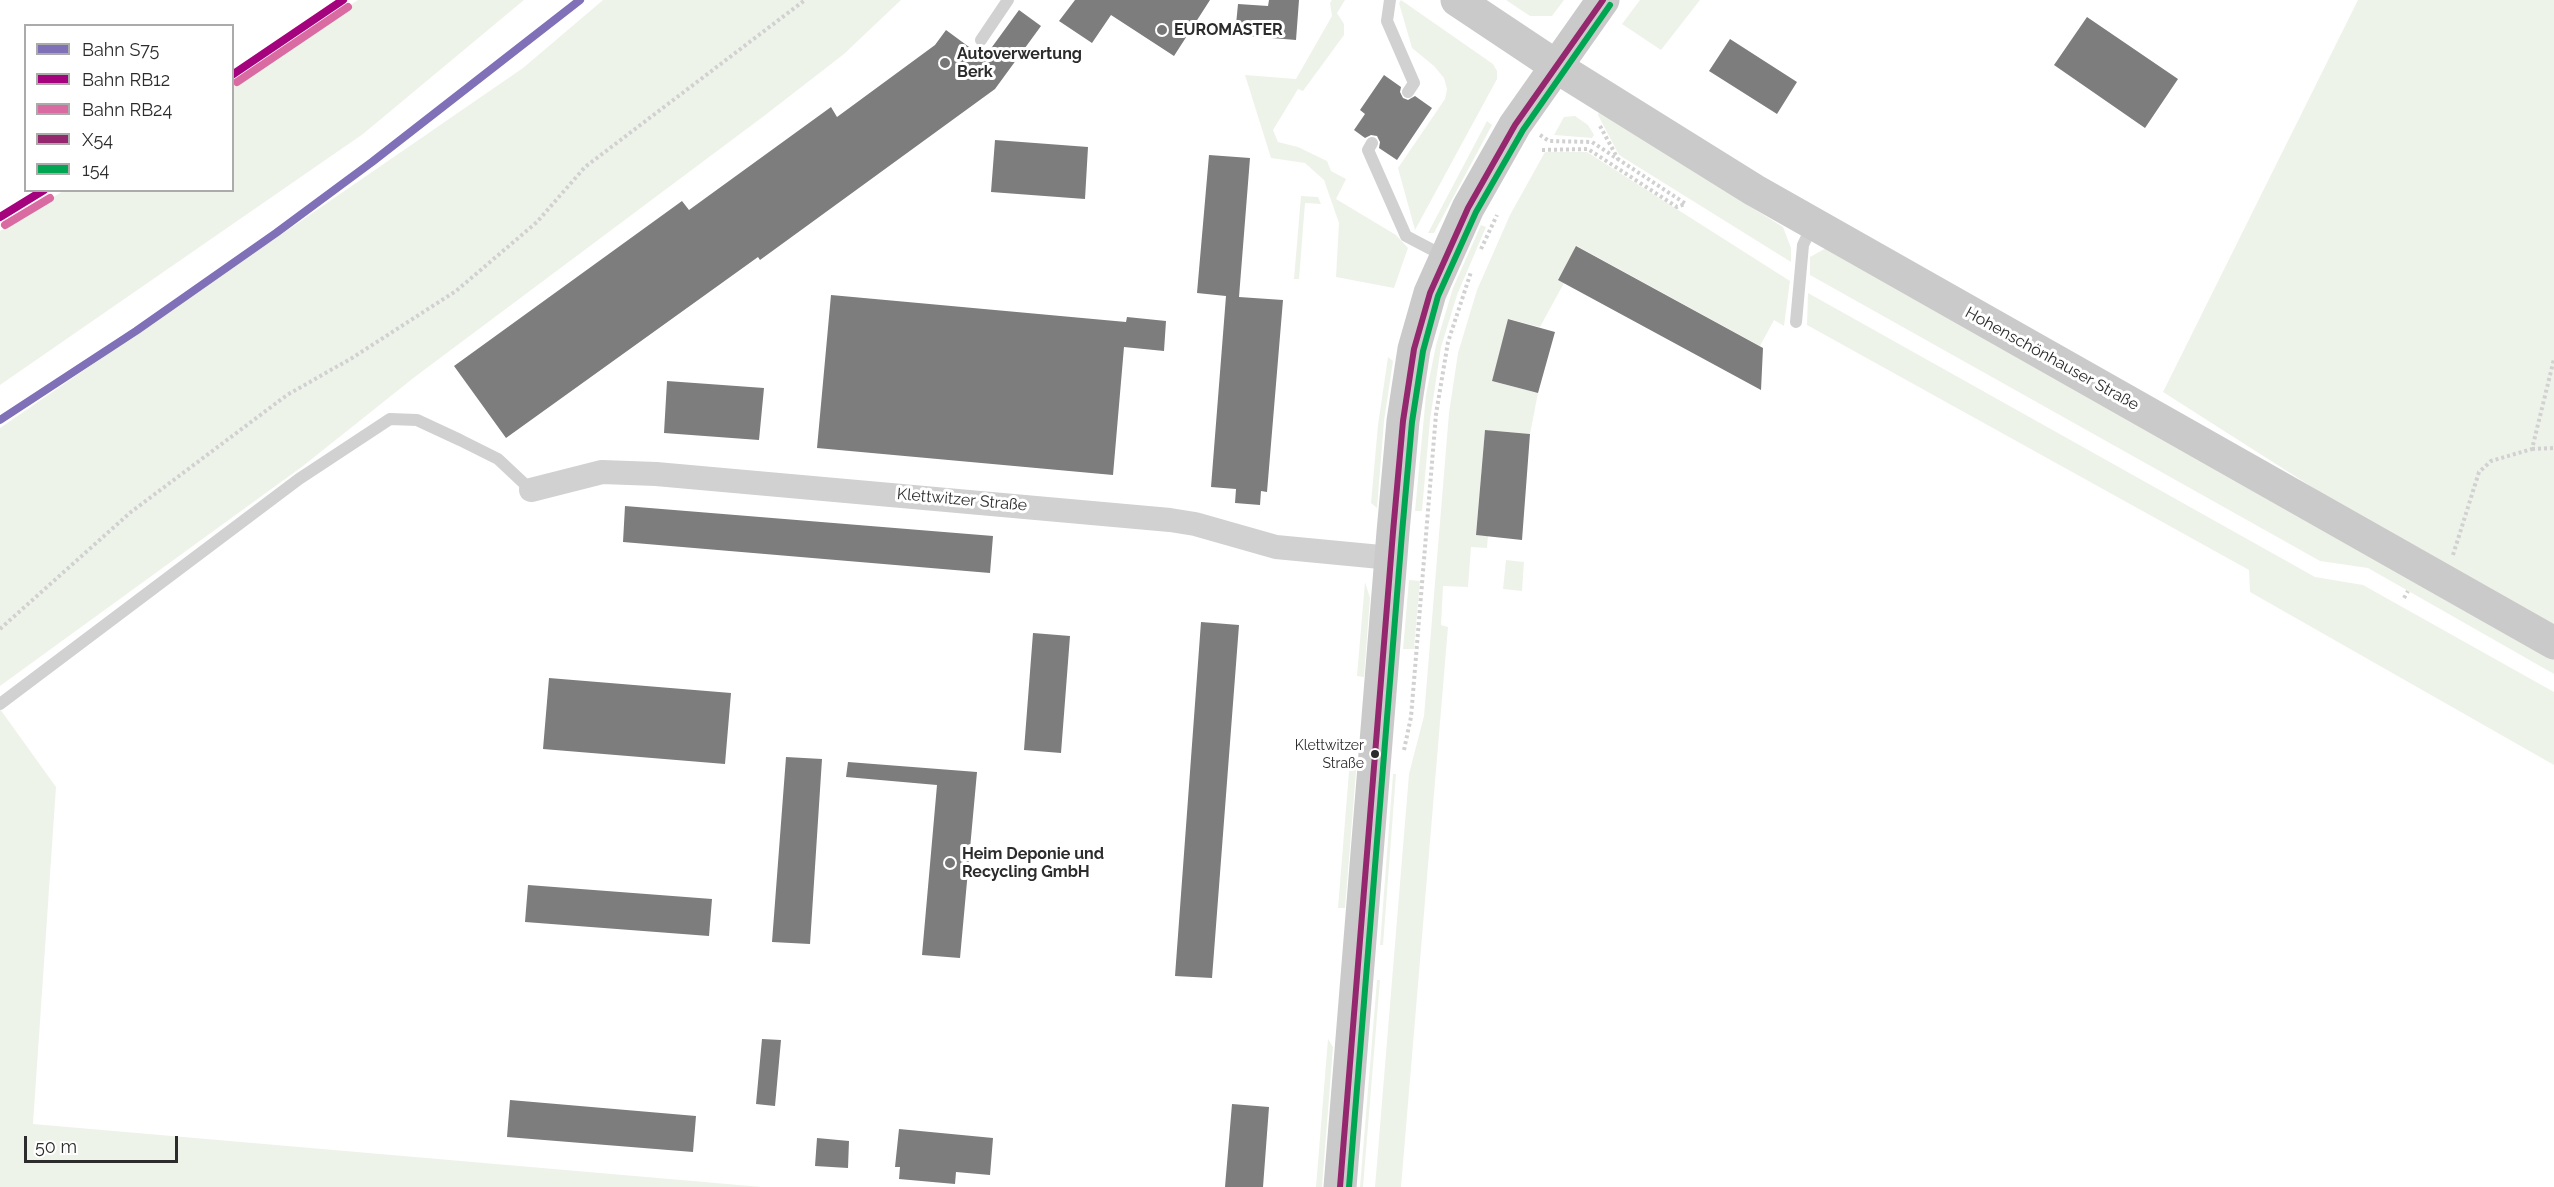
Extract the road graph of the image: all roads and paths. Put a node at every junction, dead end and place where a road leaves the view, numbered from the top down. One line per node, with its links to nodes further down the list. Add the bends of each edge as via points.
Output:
1 (804, 0): 24 (path, via 585,167 537,222 456,291 287,395 132,512)
2 (1008, 0): 6 (lane)
3 (1390, 0): 8 (lane, via 1387,21 1414,83)
4 (1458, 0): 7 (main road, Hohenschönhauser Straße)
5 (1603, 0): 7 (main road)
6 (981, 40)
7 (1555, 66): 15 (main road, Hohenschönhauser Straße); 16 (main road, via 1515,125 1468,208)
8 (1408, 92)
9 (1598, 122): 13 (path)
10 (1372, 143): 16 (lane, via 1368,150 1406,236)
11 (1534, 145): 13 (path, via 1540,135 1549,141 1592,142)
12 (1542, 150): 13 (path, via 1588,149 1677,207 1686,204)
13 (1619, 159)
14 (1499, 208): 16 (path)
15 (1813, 225): 17 (lane, via 1803,245); 23 (main road, Hohenschönhauser Straße)
16 (1464, 261): 22 (main road, via 1426,306 1403,421); 27 (path, via 1436,414)
17 (1796, 322)
18 (2554, 359): 20 (path)
19 (2554, 448): 20 (path)
20 (2532, 449): 23 (path, via 2491,461 2479,472 2450,564)
21 (531, 489): 22 (street, Klettwitzer Straße, via 602,472 656,474 1170,520 1276,547); 29 (lane, via 498,459 460,440 417,420 390,419 299,479)
22 (1391, 558): 31 (main road)
23 (2437, 576): 25 (main road, Hohenschönhauser Straße)
24 (0, 629)
25 (2554, 643)
26 (1409, 655): 27 (path)
27 (1416, 656): 28 (path); 30 (path)
28 (1424, 656)
29 (0, 704)
30 (1403, 755)
31 (1340, 1187)

